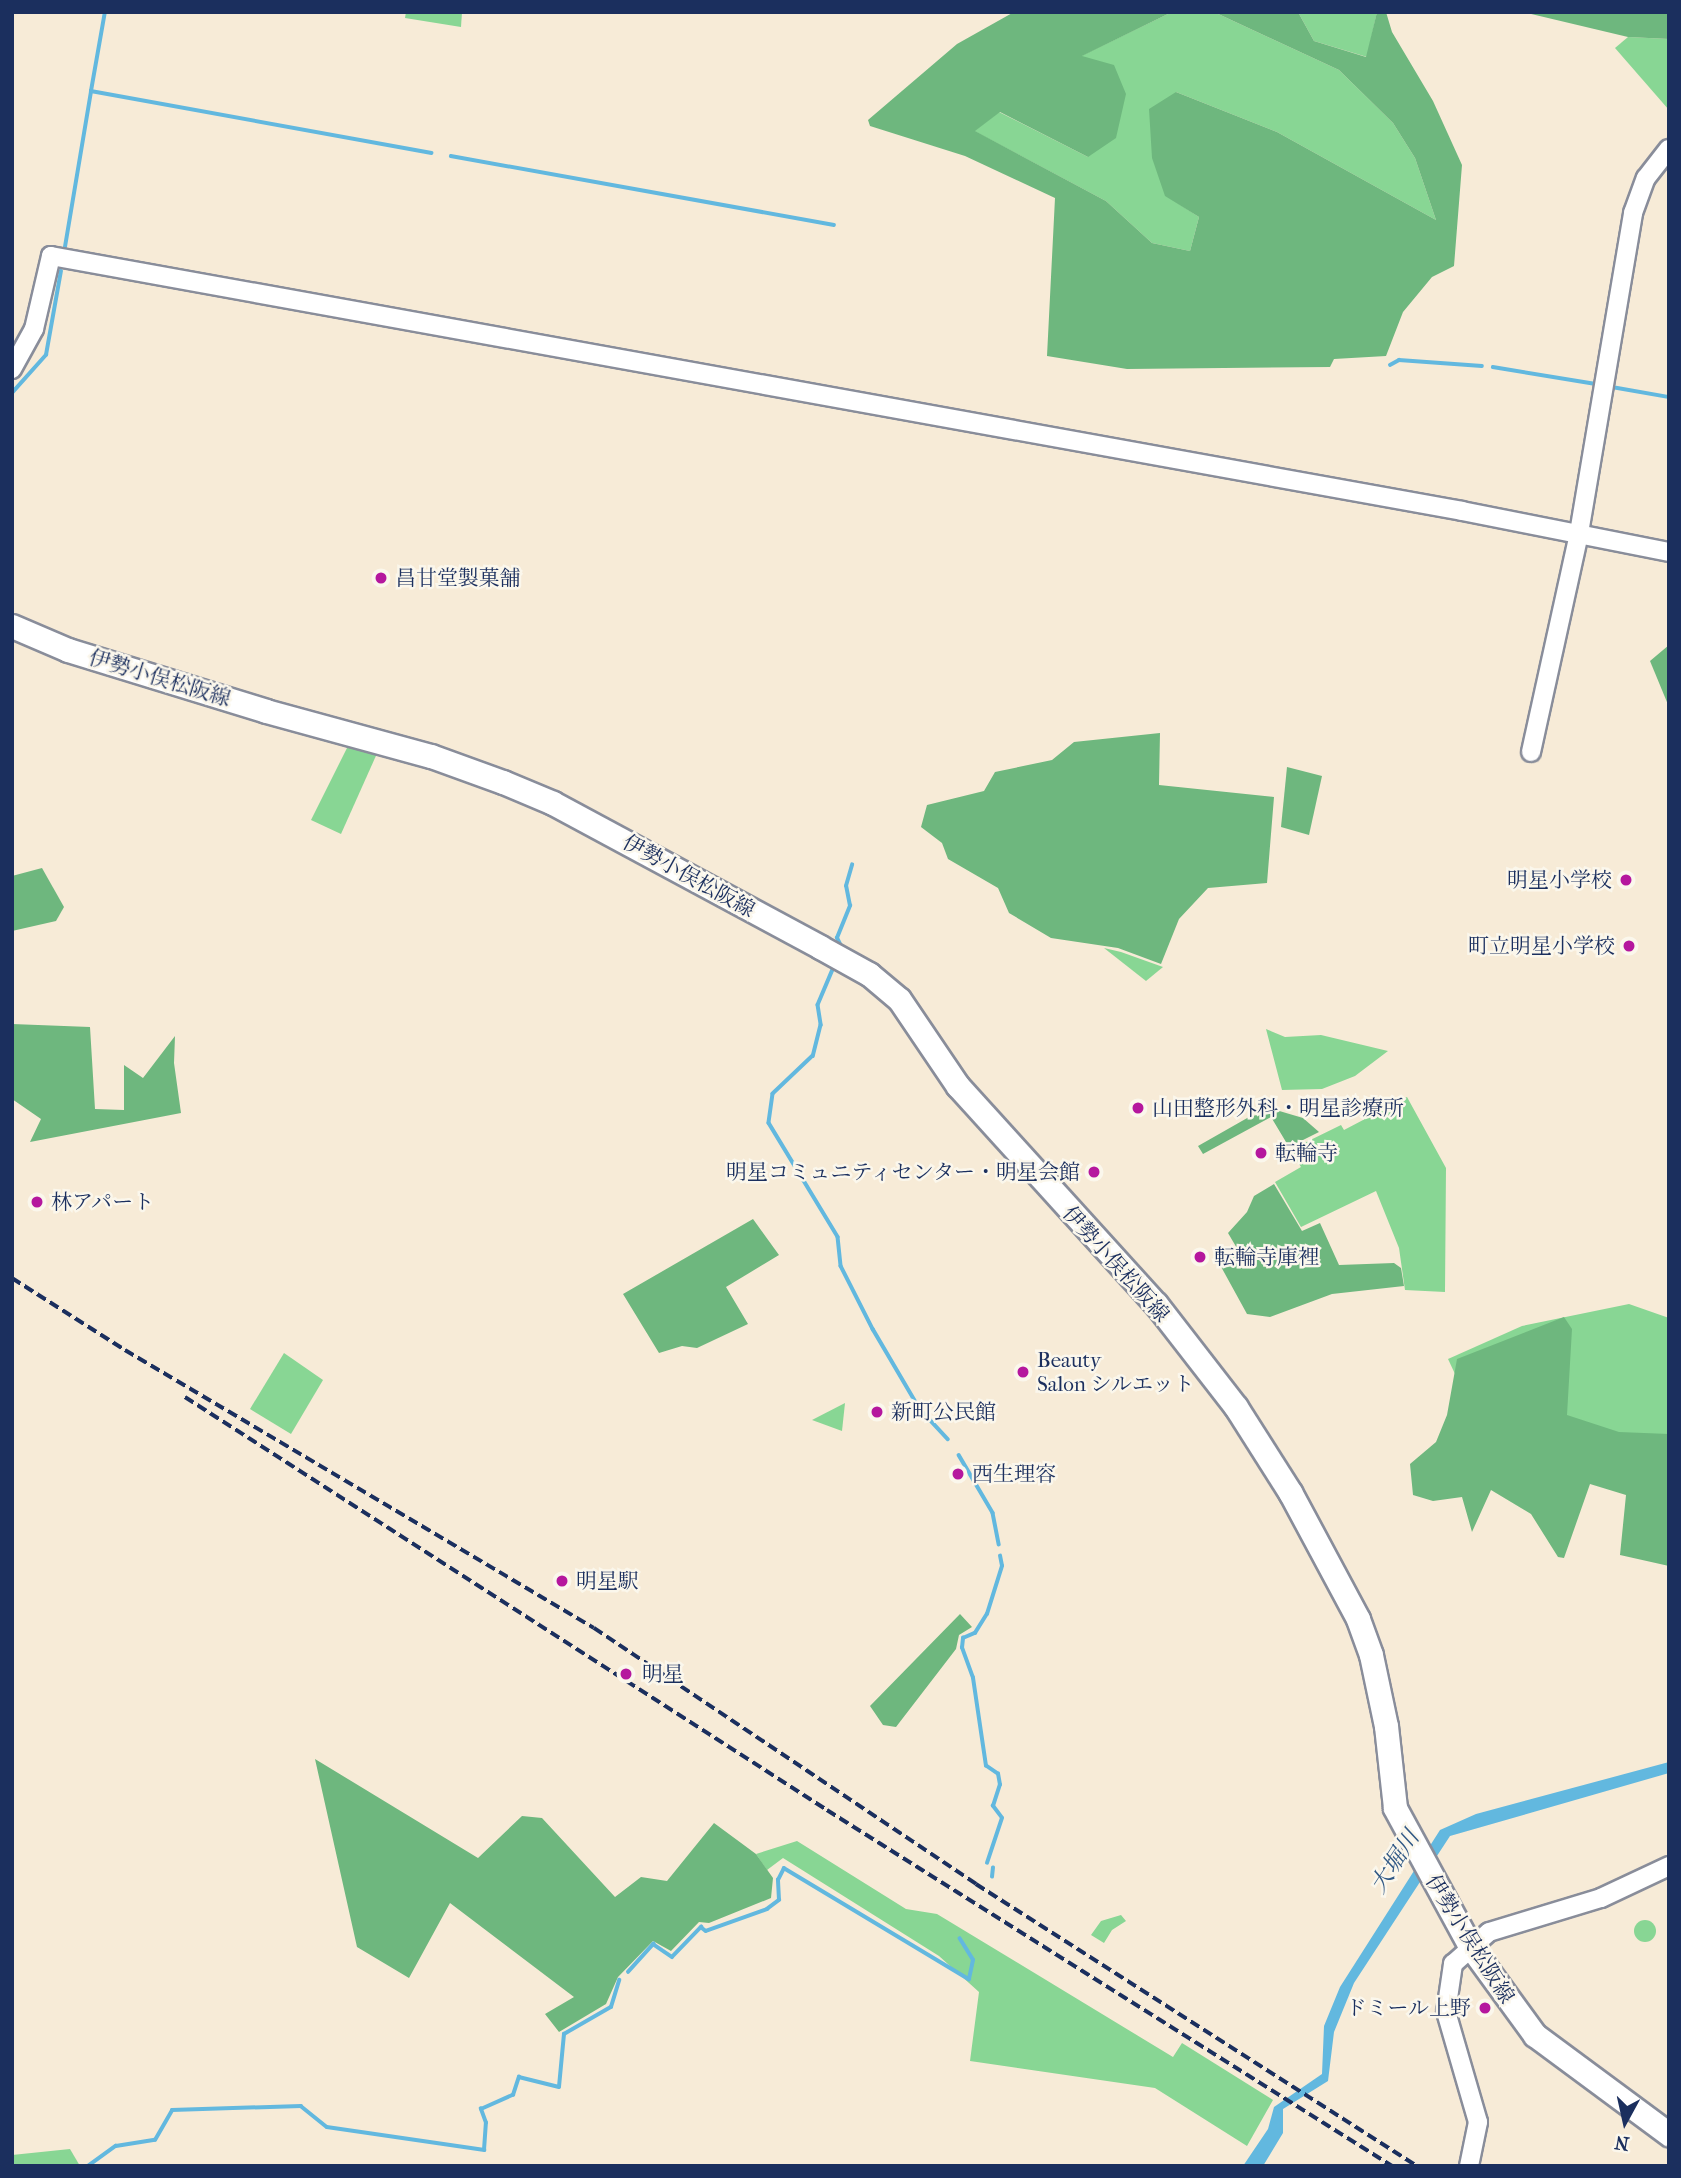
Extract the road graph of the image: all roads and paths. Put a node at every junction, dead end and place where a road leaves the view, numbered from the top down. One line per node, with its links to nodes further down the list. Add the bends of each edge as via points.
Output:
1 (1669, 149): 3 (street, via 1646,178 1633,213)
2 (12, 369): 3 (street, via 34,328 51,256)
3 (1579, 533): 4 (street); 6 (street)
4 (1669, 552)
5 (12, 626): 8 (main road, 伊勢小俣松阪線, via 68,650 431,756 503,782 673,867 869,974 908,1007 942,1065 1003,1139 1156,1304 1264,1449 1358,1619 1379,1685 1395,1808)
6 (1531, 752)
7 (1669, 1866): 8 (street, via 1601,1898 1489,1932)
8 (1470, 1946): 9 (main road, 伊勢小俣松阪線, via 1535,2035); 10 (street, via 1452,1967 1445,1999 1476,2108 1477,2139)
9 (1669, 2134)
10 (1469, 2166)

